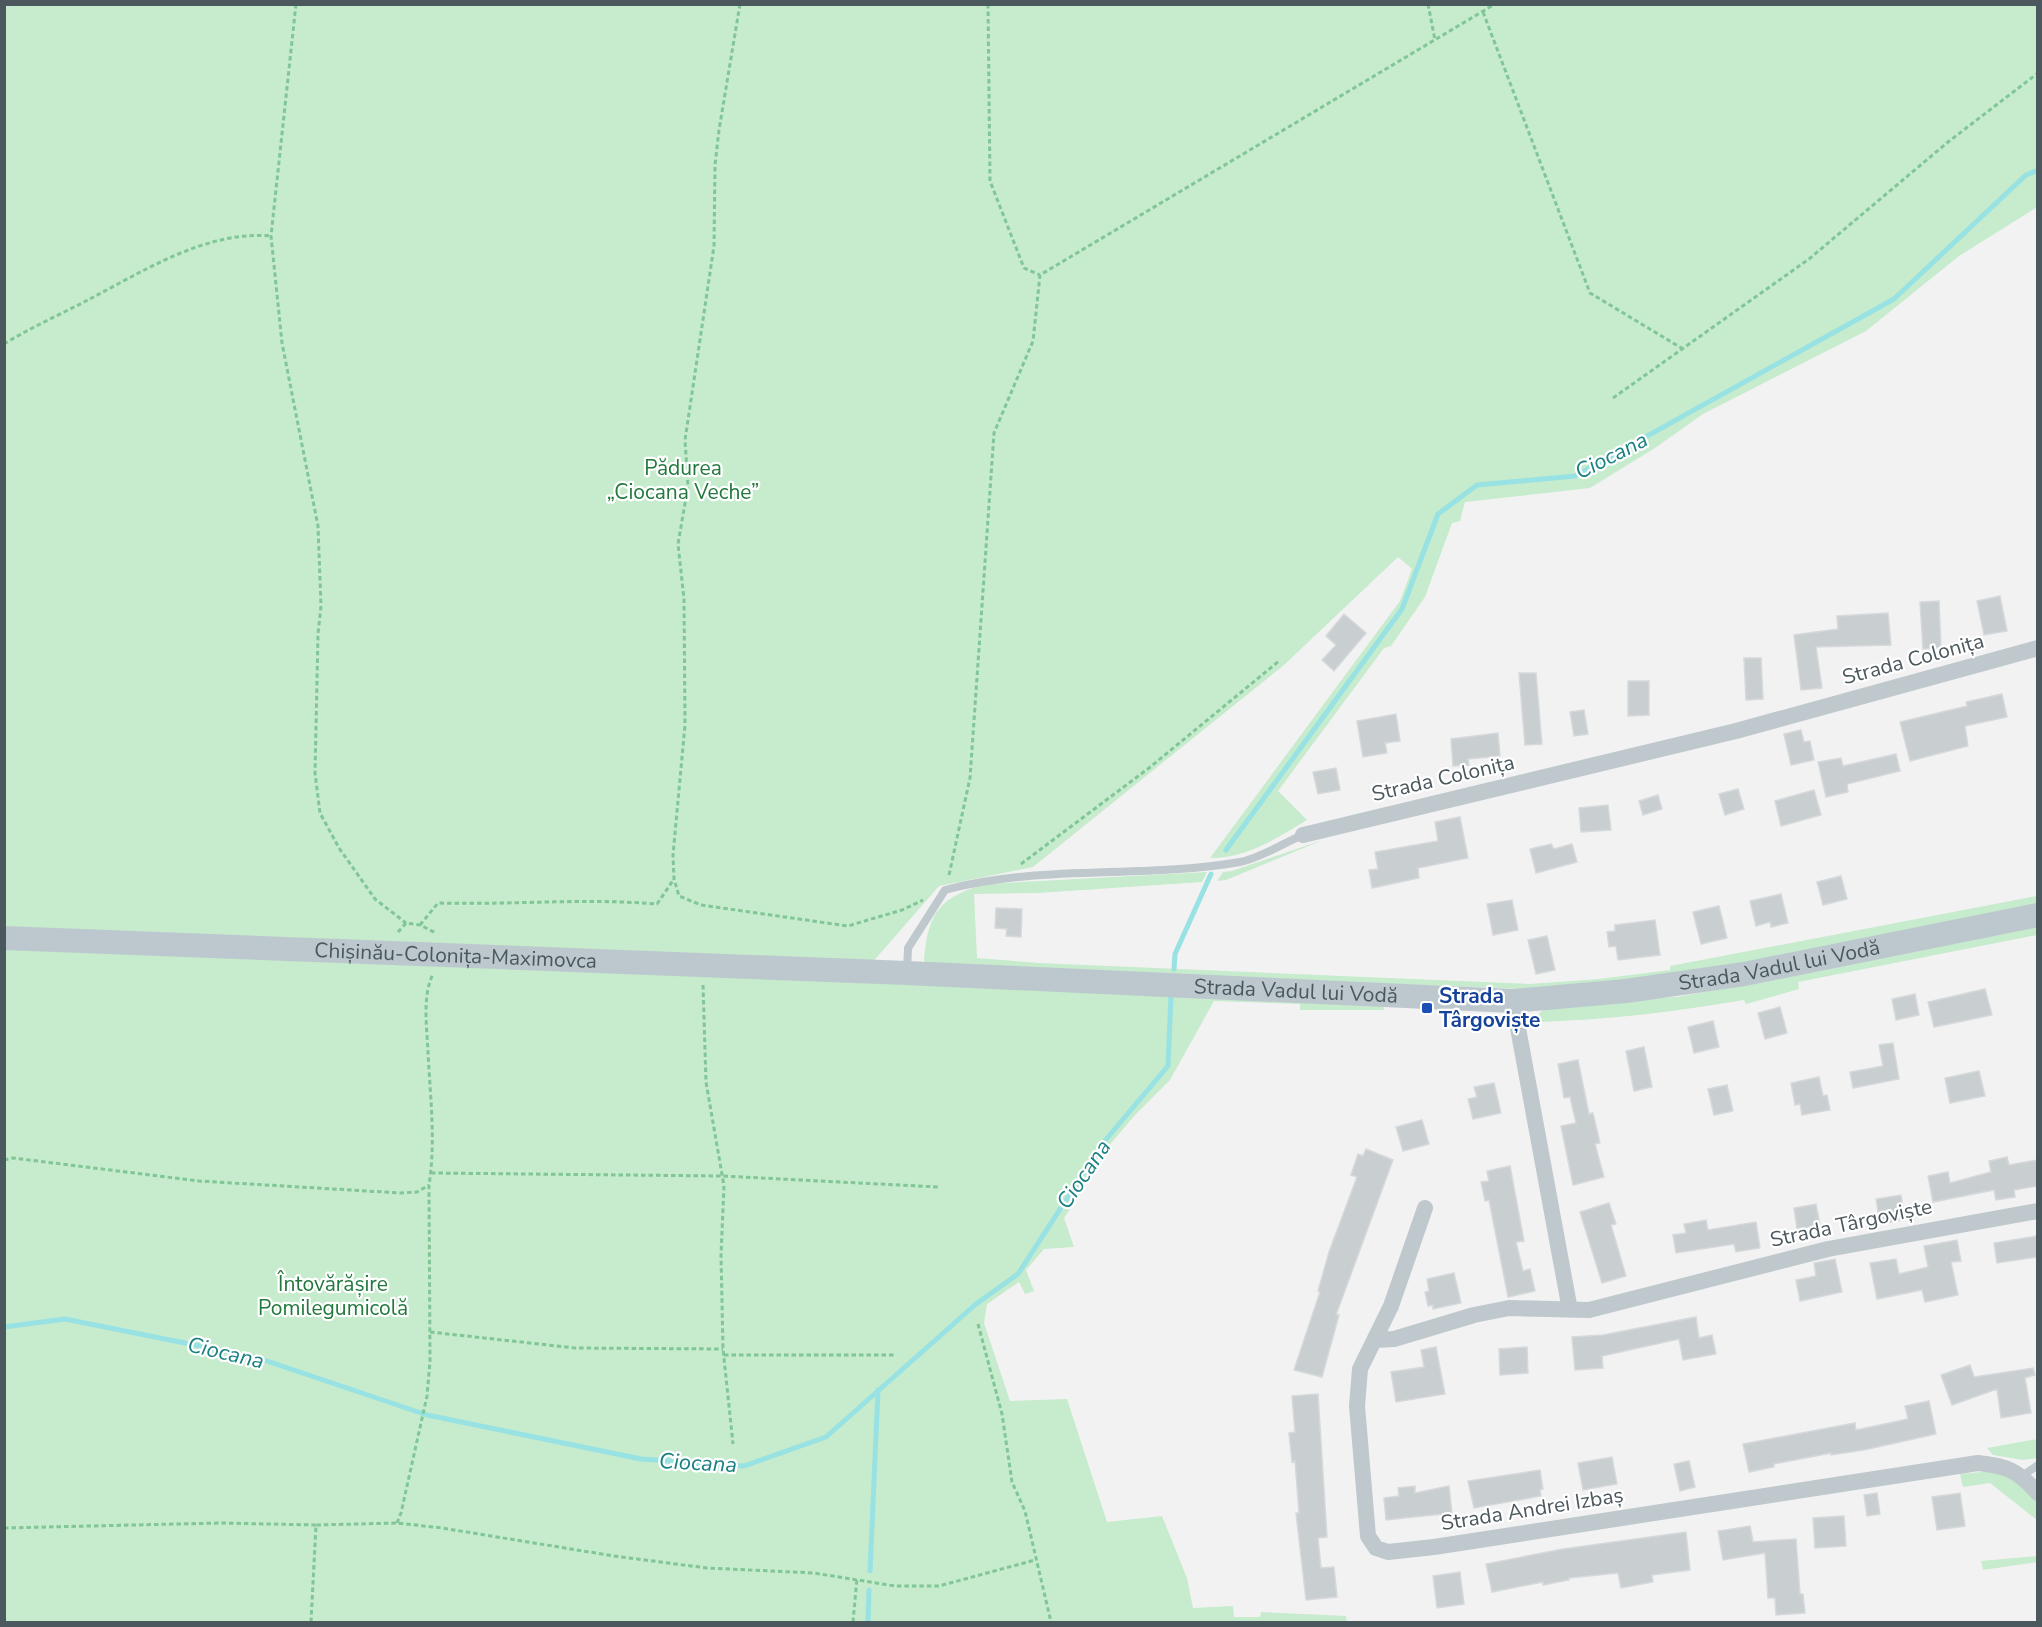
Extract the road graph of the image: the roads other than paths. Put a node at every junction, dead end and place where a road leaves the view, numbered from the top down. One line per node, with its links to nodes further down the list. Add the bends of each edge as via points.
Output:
1 (2037, 648): 2 (street, Strada Colonița, via 1736,731)
2 (1303, 835): 5 (lane, Strada Colonița, via 1243,861 984,880 945,890 908,948)
3 (2037, 915): 6 (street, Strada Vadul lui Vodă, via 1744,974 1626,991)
4 (4, 938): 5 (street, Chișinău-Colonița-Maximovca)
5 (906, 973): 6 (street, Strada Vadul lui Vodă)
6 (1513, 1001): 9 (street)
7 (1425, 1208): 10 (street, Strada Andrei Izbaș)
8 (2037, 1210): 9 (street, Strada Târgoviște, via 1828,1249 1589,1310)
9 (1570, 1310): 10 (street, Strada Târgoviște, via 1509,1308 1394,1339)
10 (1376, 1340): 12 (street, Strada Andrei Izbaș, via 1360,1369 1357,1406 1368,1536 1376,1548 1388,1552 1944,1467 2002,1465)
11 (2037, 1465): 12 (lane)
12 (2022, 1476): 13 (street, Strada Andrei Izbaș)
13 (2037, 1493)

